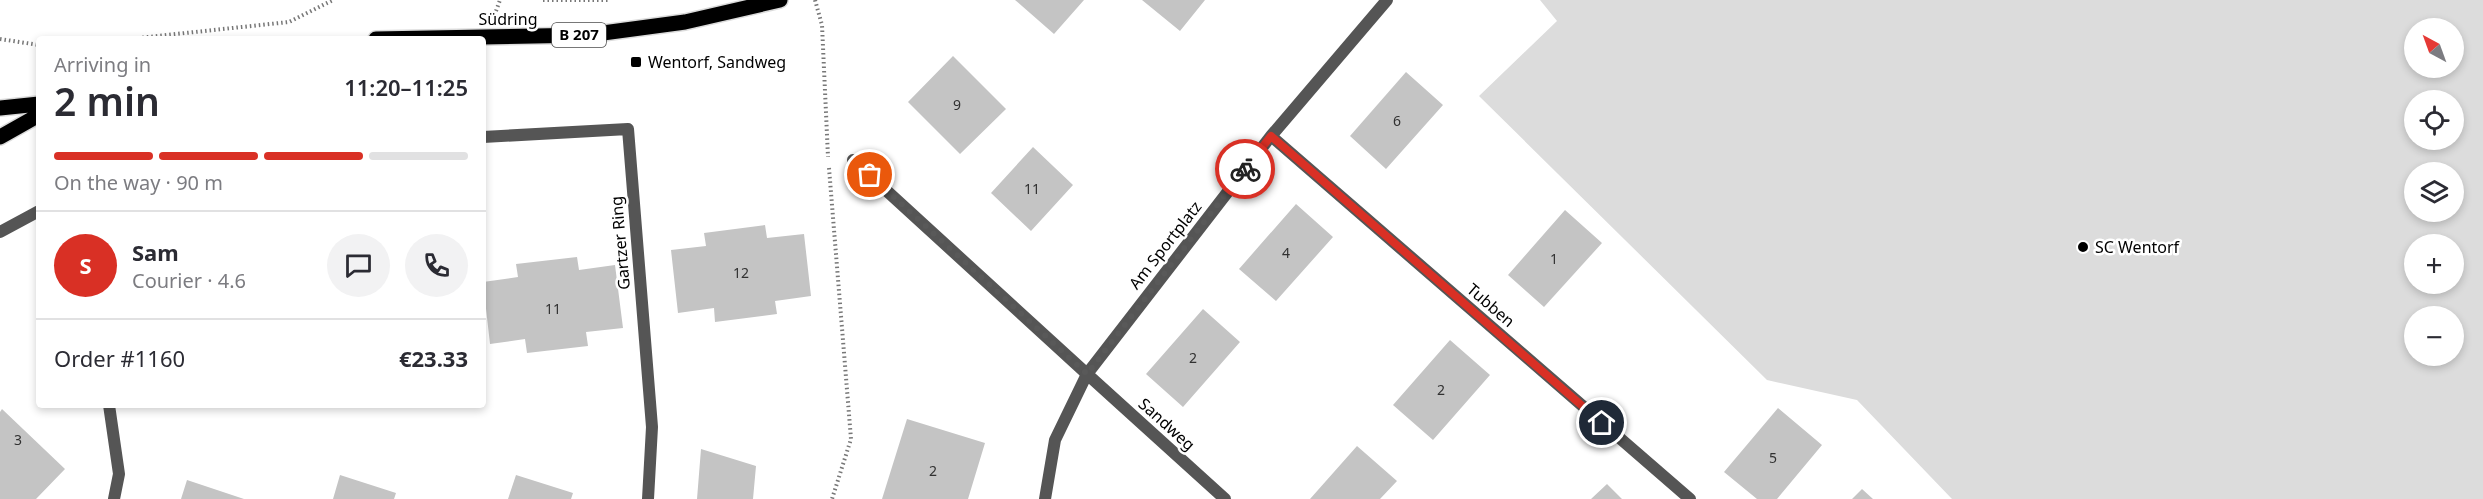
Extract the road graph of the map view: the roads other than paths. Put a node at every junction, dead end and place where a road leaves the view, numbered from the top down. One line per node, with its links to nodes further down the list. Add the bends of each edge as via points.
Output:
1 (780, 0): 3 (main road, Südring / B 207, via 685,22 588,35)
2 (1387, 0): 7 (street, Am Sportplatz)
3 (486, 37)
4 (36, 104): 5 (main road)
5 (0, 108)
6 (36, 117): 8 (main road)
7 (1271, 136): 13 (street, Am Sportplatz); 19 (street, Tubben)
8 (0, 137)
9 (486, 137): 16 (street, Gartzer Ring, via 628,129 652,427)
10 (853, 160): 13 (street, Sandweg)
11 (36, 213): 12 (street)
12 (0, 232)
13 (1087, 374): 17 (street, Am Sportplatz, via 1055,440); 18 (street, Sandweg)
14 (109, 408): 15 (street, via 119,474)
15 (114, 499)
16 (648, 499)
17 (1045, 499)
18 (1225, 499)
19 (1690, 499)

